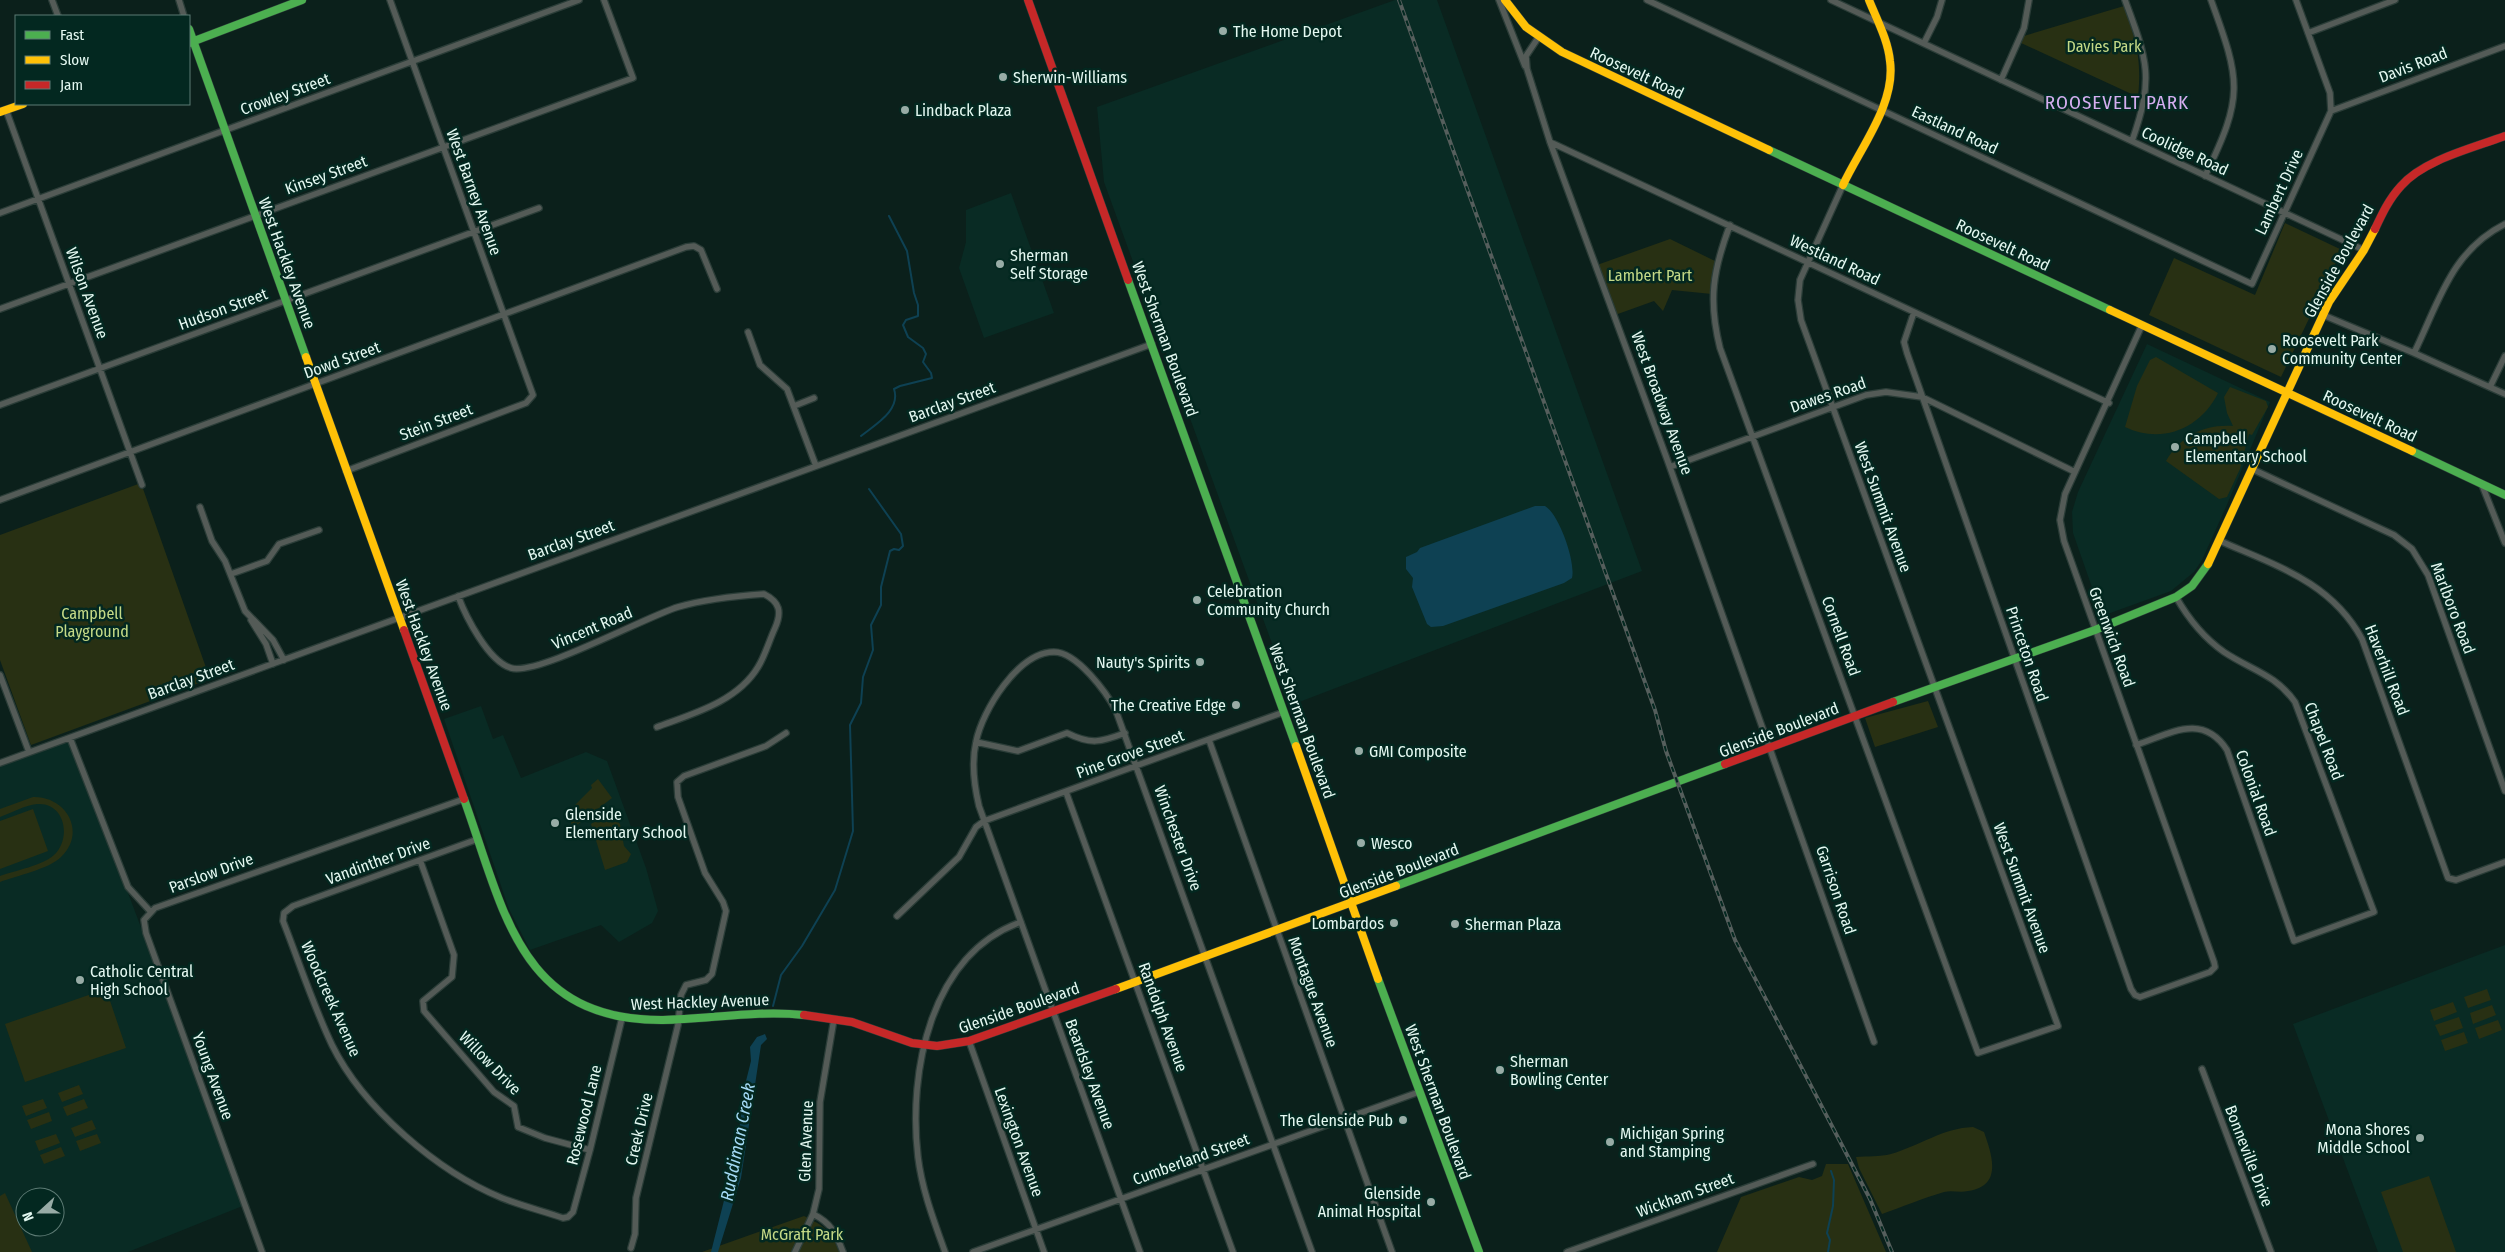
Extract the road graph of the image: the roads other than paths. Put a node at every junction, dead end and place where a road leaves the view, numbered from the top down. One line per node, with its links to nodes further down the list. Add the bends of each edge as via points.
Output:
1 (52, 0): 19 (street)
2 (179, 0): 20 (street)
3 (302, 0): 24 (street)
4 (390, 0): 27 (street, West Barney Avenue)
5 (579, 0): 27 (street, Crowley Street)
6 (604, 0): 38 (street, Kinsey Street, via 634,78)
7 (1028, 0): 61 (street, West Sherman Boulevard)
8 (1499, 0): 28 (street, West Broadway Avenue)
9 (1505, 0): 23 (street, Roosevelt Road, via 1522,24)
10 (1648, 0): 31 (street, Eastland Road)
11 (1831, 0): 21 (street, Coolidge Road)
12 (1869, 0): 21 (street, West Summit Avenue)
13 (1942, 0): 25 (street)
14 (2029, 0): 29 (street, via 2024,28)
15 (2126, 0): 37 (street, via 2144,54 2147,79 2142,111)
16 (2211, 0): 39 (street, via 2232,61 2235,94 2231,118)
17 (2296, 0): 22 (street)
18 (2395, 0): 22 (street)
19 (58, 15)
20 (184, 15)
21 (1877, 21): 25 (street, Coolidge Road); 31 (street, West Summit Avenue, via 1891,72)
22 (2308, 34): 33 (street, via 2330,93)
23 (1538, 38): 28 (street, via 1526,56); 40 (street, Roosevelt Road, via 1573,58)
24 (191, 42): 34 (street, West Hackley Avenue)
25 (1924, 43): 29 (street, Coolidge Road)
26 (2505, 46): 33 (street, Davis Road)
27 (412, 61): 34 (street, Crowley Street); 38 (street, West Barney Avenue)
28 (1527, 69): 36 (street, West Broadway Avenue)
29 (2001, 80): 37 (street, Coolidge Road)
30 (20, 105): 32 (street)
31 (1880, 109): 40 (street, West Summit Avenue); 52 (street, Eastland Road)
32 (3, 111): 41 (street, Wilson Avenue)
33 (2331, 111): 43 (street, Lambert Drive)
34 (225, 130): 41 (street, Crowley Street); 45 (street, West Hackley Avenue)
35 (2505, 136): 49 (street, Glenside Boulevard, via 2430,164 2411,176 2390,199)
36 (1550, 142): 47 (street, Westland Road); 79 (street, West Broadway Avenue)
37 (2132, 142): 39 (street, Coolidge Road)
38 (442, 146): 45 (street, Kinsey Street); 48 (street, West Barney Avenue)
39 (2205, 176): 43 (street, Coolidge Road)
40 (1843, 185): 50 (street, West Summit Avenue); 59 (street, Roosevelt Road)
41 (38, 199): 44 (street, Crowley Street); 51 (street, Wilson Avenue)
42 (539, 208): 48 (street, Hudson Street)
43 (2285, 212): 49 (street, Coolidge Road); 52 (street, Lambert Drive)
44 (0, 213)
45 (255, 216): 51 (street, Kinsey Street); 54 (street, West Hackley Avenue)
46 (2505, 224): 62 (street, via 2474,244 2458,262)
47 (1730, 225): 50 (street, Westland Road); 76 (street, Cornell Road, via 1717,262 1712,305 1720,348)
48 (475, 231): 54 (street, Hudson Street); 57 (street, West Barney Avenue)
49 (2364, 250): 58 (street, Glenside Boulevard)
50 (1809, 263): 56 (street, Westland Road); 75 (street, West Summit Avenue, via 1800,280 1801,320)
51 (70, 284): 55 (street, Kinsey Street); 64 (street, Wilson Avenue)
52 (2252, 284)
53 (717, 289): 57 (street, Dowd Street, via 701,250 694,246)
54 (285, 300): 64 (street, Hudson Street); 65 (street, West Hackley Avenue)
55 (0, 309)
56 (1914, 312): 70 (street, Princeton Road, via 1904,342); 72 (street, Westland Road)
57 (504, 314): 65 (street, Dowd Street); 68 (street, West Barney Avenue)
58 (2323, 315): 62 (street); 67 (street, Glenside Boulevard)
59 (2142, 325): 67 (street, Roosevelt Road); 72 (street, Greenwich Road)
60 (748, 332): 74 (street, via 760,365 782,382)
61 (1152, 344): 78 (street, Barclay Street); 104 (street, West Sherman Boulevard)
62 (2414, 353): 66 (street)
63 (2505, 356): 66 (street)
64 (100, 368): 73 (street, Hudson Street); 77 (street, Wilson Avenue)
65 (316, 384): 77 (street, Dowd Street); 81 (street, West Hackley Avenue)
66 (2490, 387): 69 (street)
67 (2286, 392): 80 (street, Glenside Boulevard); 83 (street, Roosevelt Road)
68 (532, 394): 81 (street, Stein Street, via 522,404)
69 (2505, 394)
70 (1922, 397): 75 (street, Dawes Road, via 1886,392); 82 (street, Dawes Road); 97 (street, Princeton Road)
71 (814, 398): 74 (street)
72 (2108, 402): 82 (street, Greenwich Road)
73 (0, 405)
74 (794, 406): 78 (street)
75 (1832, 407): 76 (street, Dawes Road); 101 (street, West Summit Avenue)
76 (1753, 436): 79 (street, Dawes Road); 105 (street, Cornell Road)
77 (130, 453): 84 (street, Wilson Avenue); 86 (street, Dowd Street)
78 (816, 466): 92 (street, Barclay Street)
79 (1670, 467): 113 (street, West Broadway Avenue)
80 (2252, 469): 89 (street, Glenside Boulevard); 117 (street, Marlboro Road, via 2394,535 2415,554 2428,575)
81 (346, 471): 95 (street, West Hackley Avenue)
82 (2075, 472): 96 (street, Greenwich Road, via 2061,506 2061,529)
83 (2482, 484): 85 (street, Roosevelt Road); 90 (street)
84 (142, 486)
85 (2505, 495)
86 (0, 500)
87 (200, 507): 91 (street, via 212,540)
88 (319, 530): 91 (street, via 279,544 267,561)
89 (2220, 541): 93 (street, Glenside Boulevard, via 2201,576); 123 (street, Haverhill Road, via 2311,583 2334,600 2350,618 2362,639 2448,878 2456,880)
90 (2505, 543)
91 (231, 574): 94 (street)
92 (458, 596): 95 (street, Barclay Street); 106 (street, Vincent Road, via 470,622 490,651 509,668 519,670 553,660 676,608 742,596 764,594 771,598 780,609 778,622 758,667 746,683 712,706)
93 (2176, 597): 96 (street, Glenside Boulevard); 130 (street, Chapel Road, via 2207,638 2223,651 2276,681 2295,702 2374,912)
94 (250, 618): 98 (street, via 273,640); 99 (street, via 266,644)
95 (400, 618): 98 (street, Barclay Street); 119 (street, West Hackley Avenue)
96 (2095, 630): 97 (street, Glenside Boulevard); 112 (street, Greenwich Road)
97 (2014, 659): 101 (street, Glenside Boulevard); 132 (street, Princeton Road, via 2131,989 2135,995 2143,997 2206,974 2213,970)
98 (284, 660): 99 (street, Barclay Street)
99 (273, 664): 109 (street, Barclay Street)
100 (0, 675): 102 (street)
101 (1933, 688): 105 (street, Glenside Boulevard); 141 (street, West Summit Avenue, via 2058,1026)
102 (7, 694): 103 (street); 114 (street)
103 (0, 697)
104 (1284, 712): 110 (street, Pine Grove Street); 124 (street, West Sherman Boulevard)
105 (1855, 716): 113 (street, Glenside Boulevard); 141 (street, Cornell Road)
106 (656, 728)
107 (786, 733): 135 (street, Creek Drive, via 766,746 684,776 677,782 678,797 705,873 726,912 712,974 706,980 686,986 681,995)
108 (1126, 733): 111 (street, via 1095,742 1067,733 1018,751); 111 (street, Winchester Drive, via 1101,687 1072,660 1053,652 1029,662 996,693 981,722); 116 (street, Winchester Drive)
109 (70, 738): 114 (street, Barclay Street); 126 (street, via 128,887)
110 (1208, 740): 116 (street, Pine Grove Street); 129 (street, Montague Avenue)
111 (976, 742): 120 (street, Winchester Drive, via 975,787)
112 (2136, 745): 130 (street, Colonial Road, via 2184,728 2207,731 2222,742); 132 (street, Greenwich Road)
113 (1771, 747): 124 (street, Glenside Boulevard); 139 (street, Garrison Road)
114 (30, 752): 115 (street, Barclay Street)
115 (0, 763)
116 (1137, 766): 118 (street, Pine Grove Street); 131 (street, Winchester Drive)
117 (2505, 791)
118 (1066, 792): 120 (street, Pine Grove Street); 133 (street, Randolph Avenue)
119 (464, 799): 121 (street, West Hackley Avenue); 126 (street, Parslow Drive)
120 (984, 820): 127 (street, via 976,827 959,857); 128 (street, Beardsley Avenue)
121 (478, 839): 122 (street, Vandinther Drive); 136 (street, West Hackley Avenue, via 514,935 538,973 581,1005)
122 (420, 860): 125 (street, Vandinther Drive); 146 (street, Willow Drive, via 454,955 452,977 422,1001 424,1011 494,1092 514,1106 518,1127)
123 (2505, 862)
124 (1350, 904): 129 (street, Glenside Boulevard); 143 (street, West Sherman Boulevard)
125 (288, 909): 151 (street, Woodcreek Avenue, via 283,921 332,1045 347,1070 392,1124 437,1163 501,1198)
126 (150, 911): 154 (street, Young Avenue, via 144,920 146,933)
127 (898, 916)
128 (1021, 922): 134 (street, Beardsley Avenue); 140 (street, via 993,935 959,967 937,1009)
129 (1276, 931): 131 (street, Glenside Boulevard); 144 (street, Montague Avenue)
130 (2294, 941)
131 (1206, 957): 133 (street, Glenside Boulevard); 145 (street, Winchester Drive)
132 (2214, 962)
133 (1136, 982): 134 (street, Glenside Boulevard); 148 (street, Randolph Avenue)
134 (1053, 1011): 138 (street, Glenside Boulevard); 149 (street, Beardsley Avenue)
135 (679, 1017): 136 (street, West Hackley Avenue); 137 (street, West Hackley Avenue, via 769,1012); 153 (street, Creek Drive, via 636,1198 635,1234)
136 (622, 1018): 146 (street, Rosewood Lane)
137 (834, 1019): 140 (street, Glenside Boulevard, via 860,1024 901,1041); 150 (street, Glen Avenue, via 820,1102 818,1190)
138 (969, 1041): 140 (street, Glenside Boulevard, via 950,1046); 152 (street, Lexington Avenue)
139 (1874, 1042)
140 (924, 1046): 157 (street, via 915,1103 918,1159 926,1198)
141 (1978, 1054)
142 (2202, 1069): 166 (street, Bonneville Drive)
143 (1419, 1092): 144 (street, Cumberland Street); 164 (street, West Sherman Boulevard)
144 (1344, 1118): 145 (street, Cumberland Street); 163 (street, Montague Avenue)
145 (1273, 1144): 148 (street, Cumberland Street); 162 (street, Winchester Drive)
146 (590, 1150): 151 (street, Rosewood Lane, via 573,1212)
147 (1813, 1164): 165 (street, Wickham Street)
148 (1203, 1170): 149 (street, Cumberland Street); 161 (street, Randolph Avenue)
149 (1121, 1199): 152 (street, Cumberland Street); 160 (street, Beardsley Avenue)
150 (813, 1214): 155 (street, Glen Avenue); 156 (street, via 836,1232)
151 (568, 1217)
152 (1036, 1230): 158 (street, Cumberland Street); 159 (street, Lexington Avenue)
153 (630, 1248)
154 (262, 1252)
155 (794, 1252)
156 (843, 1252)
157 (945, 1252)
158 (973, 1252)
159 (1044, 1252)
160 (1140, 1252)
161 (1233, 1252)
162 (1312, 1252)
163 (1392, 1252)
164 (1479, 1252)
165 (1567, 1252)
166 (2271, 1252)

